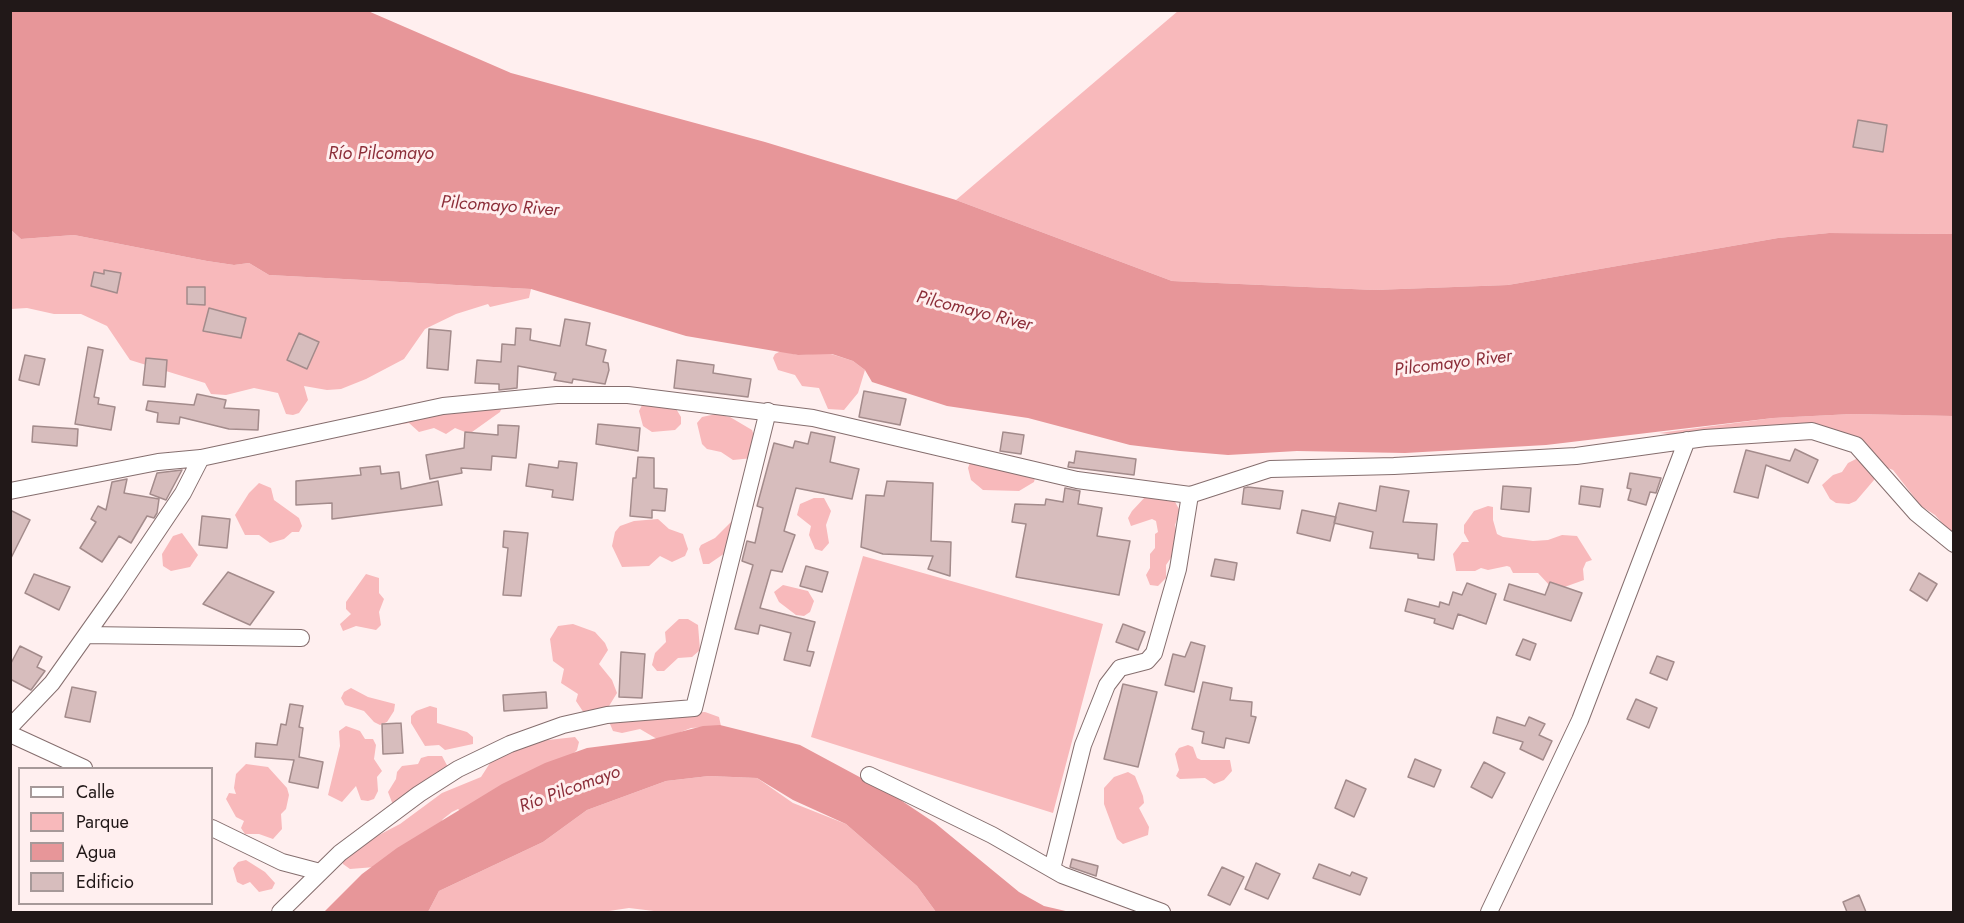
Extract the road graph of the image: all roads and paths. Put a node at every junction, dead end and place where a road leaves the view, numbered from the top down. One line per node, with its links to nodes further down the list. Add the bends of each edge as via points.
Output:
1 (768, 411): 3 (street, via 628,395 506,399 442,406); 5 (street, via 1077,480); 15 (street, via 694,708 607,715 563,725 510,744 419,794)
2 (1687, 440): 5 (street, via 1576,456 1270,469); 6 (street, via 1812,431 1856,445 1916,513); 18 (street, via 1580,720)
3 (201, 458): 4 (street, via 159,462); 7 (street, via 183,493)
4 (10, 491)
5 (1190, 495): 14 (street, via 1178,569 1154,654 1148,661 1120,668 1107,685 1083,746)
6 (1953, 544)
7 (86, 635): 8 (street); 9 (street, via 52,683)
8 (300, 638)
9 (10, 727)
10 (10, 734): 11 (street)
11 (82, 767)
12 (869, 775): 14 (street)
13 (213, 828): 15 (street, via 282,862)
14 (1052, 869): 17 (street)
15 (320, 872): 16 (street)
16 (279, 912)
17 (1162, 912)
18 (1489, 912)

